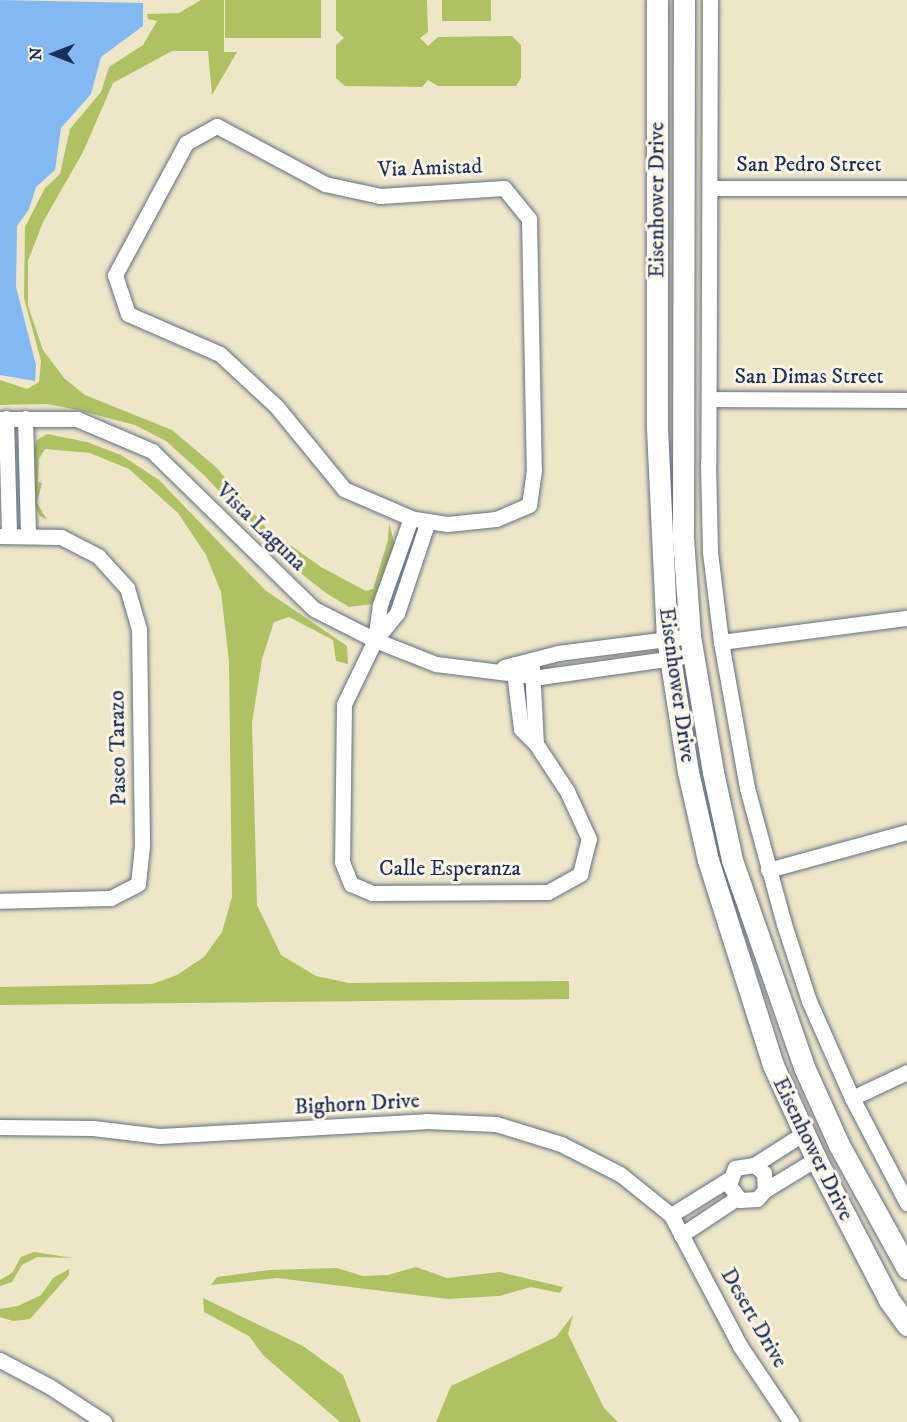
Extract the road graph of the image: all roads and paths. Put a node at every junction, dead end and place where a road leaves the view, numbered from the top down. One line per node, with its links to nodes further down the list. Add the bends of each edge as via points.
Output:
1 (657, 0): 18 (main road, Eisenhower Drive, via 657,428)
2 (684, 0): 17 (main road, Eisenhower Drive, via 682,538)
3 (710, 0): 4 (street)
4 (711, 188): 5 (street, San Pedro Street); 6 (street)
5 (907, 188)
6 (710, 399): 7 (street, San Dimas Street); 16 (street, via 710,552)
7 (907, 400)
8 (25, 418): 9 (street, Vista Laguna); 13 (street); 15 (street, Vista Laguna, via 77,419 152,451 314,609)
9 (3, 419): 12 (street, Paseo Tarazo)
10 (411, 518): 11 (street, Via Amistad); 11 (street, Via Amistad, via 344,489 277,407 220,354 128,314 115,275 186,143 217,126 325,184 380,196 504,188 529,219 534,470 529,505 496,519 447,524); 15 (street, Calle Esperanza, via 380,606)
11 (428, 521): 15 (street, Calle Esperanza, via 397,613)
12 (4, 535): 13 (street, Paseo Tarazo)
13 (28, 535): 27 (street, Paseo Tarazo, via 62,537 98,556 126,588 139,629 142,846 138,884 111,898)
14 (907, 618): 16 (street)
15 (375, 640): 21 (street, Vista Laguna, via 436,664); 24 (street, Calle Esperanza, via 344,704 342,862 351,884 372,893 548,892 580,874 589,839 567,791)
16 (721, 642): 26 (street, via 747,788)
17 (692, 645): 18 (street, Vista Laguna); 40 (main road, Eisenhower Drive, via 732,860 769,973 839,1145)
18 (668, 648): 19 (street, Vista Laguna); 22 (street, Vista Laguna); 31 (main road, Eisenhower Drive, via 688,772 708,860 773,1065)
19 (585, 650): 20 (street, Vista Laguna); 22 (street)
20 (531, 659): 21 (street, Vista Laguna); 23 (street)
21 (514, 669): 23 (street, Vista Laguna); 24 (street, Calle Esperanza, via 521,729)
22 (587, 670): 23 (street, Vista Laguna)
23 (533, 676): 24 (street)
24 (536, 744)
25 (907, 832): 26 (street)
26 (768, 870): 29 (street, via 809,1000)
27 (0, 901)
28 (907, 1072): 29 (street)
29 (852, 1098): 37 (street)
30 (0, 1127): 38 (street, Bighorn Drive, via 93,1128 160,1136 426,1121 496,1124 561,1144 620,1174)
31 (804, 1133): 32 (main road, Eisenhower Drive); 33 (street); 40 (main road, via 823,1148 871,1233)
32 (816, 1160): 35 (street); 41 (main road, Eisenhower Drive, via 889,1300)
33 (754, 1165): 34 (street, via 735,1168); 35 (street, via 764,1173)
34 (729, 1179): 36 (street, via 731,1192); 38 (street)
35 (765, 1190): 36 (street, via 751,1201)
36 (737, 1198): 39 (street)
37 (907, 1203)
38 (671, 1215): 39 (street, Bighorn Drive)
39 (681, 1235): 44 (street, Desert Drive, via 740,1346)
40 (903, 1261)
41 (907, 1325)
42 (0, 1360): 43 (street)
43 (104, 1422)
44 (791, 1422)

